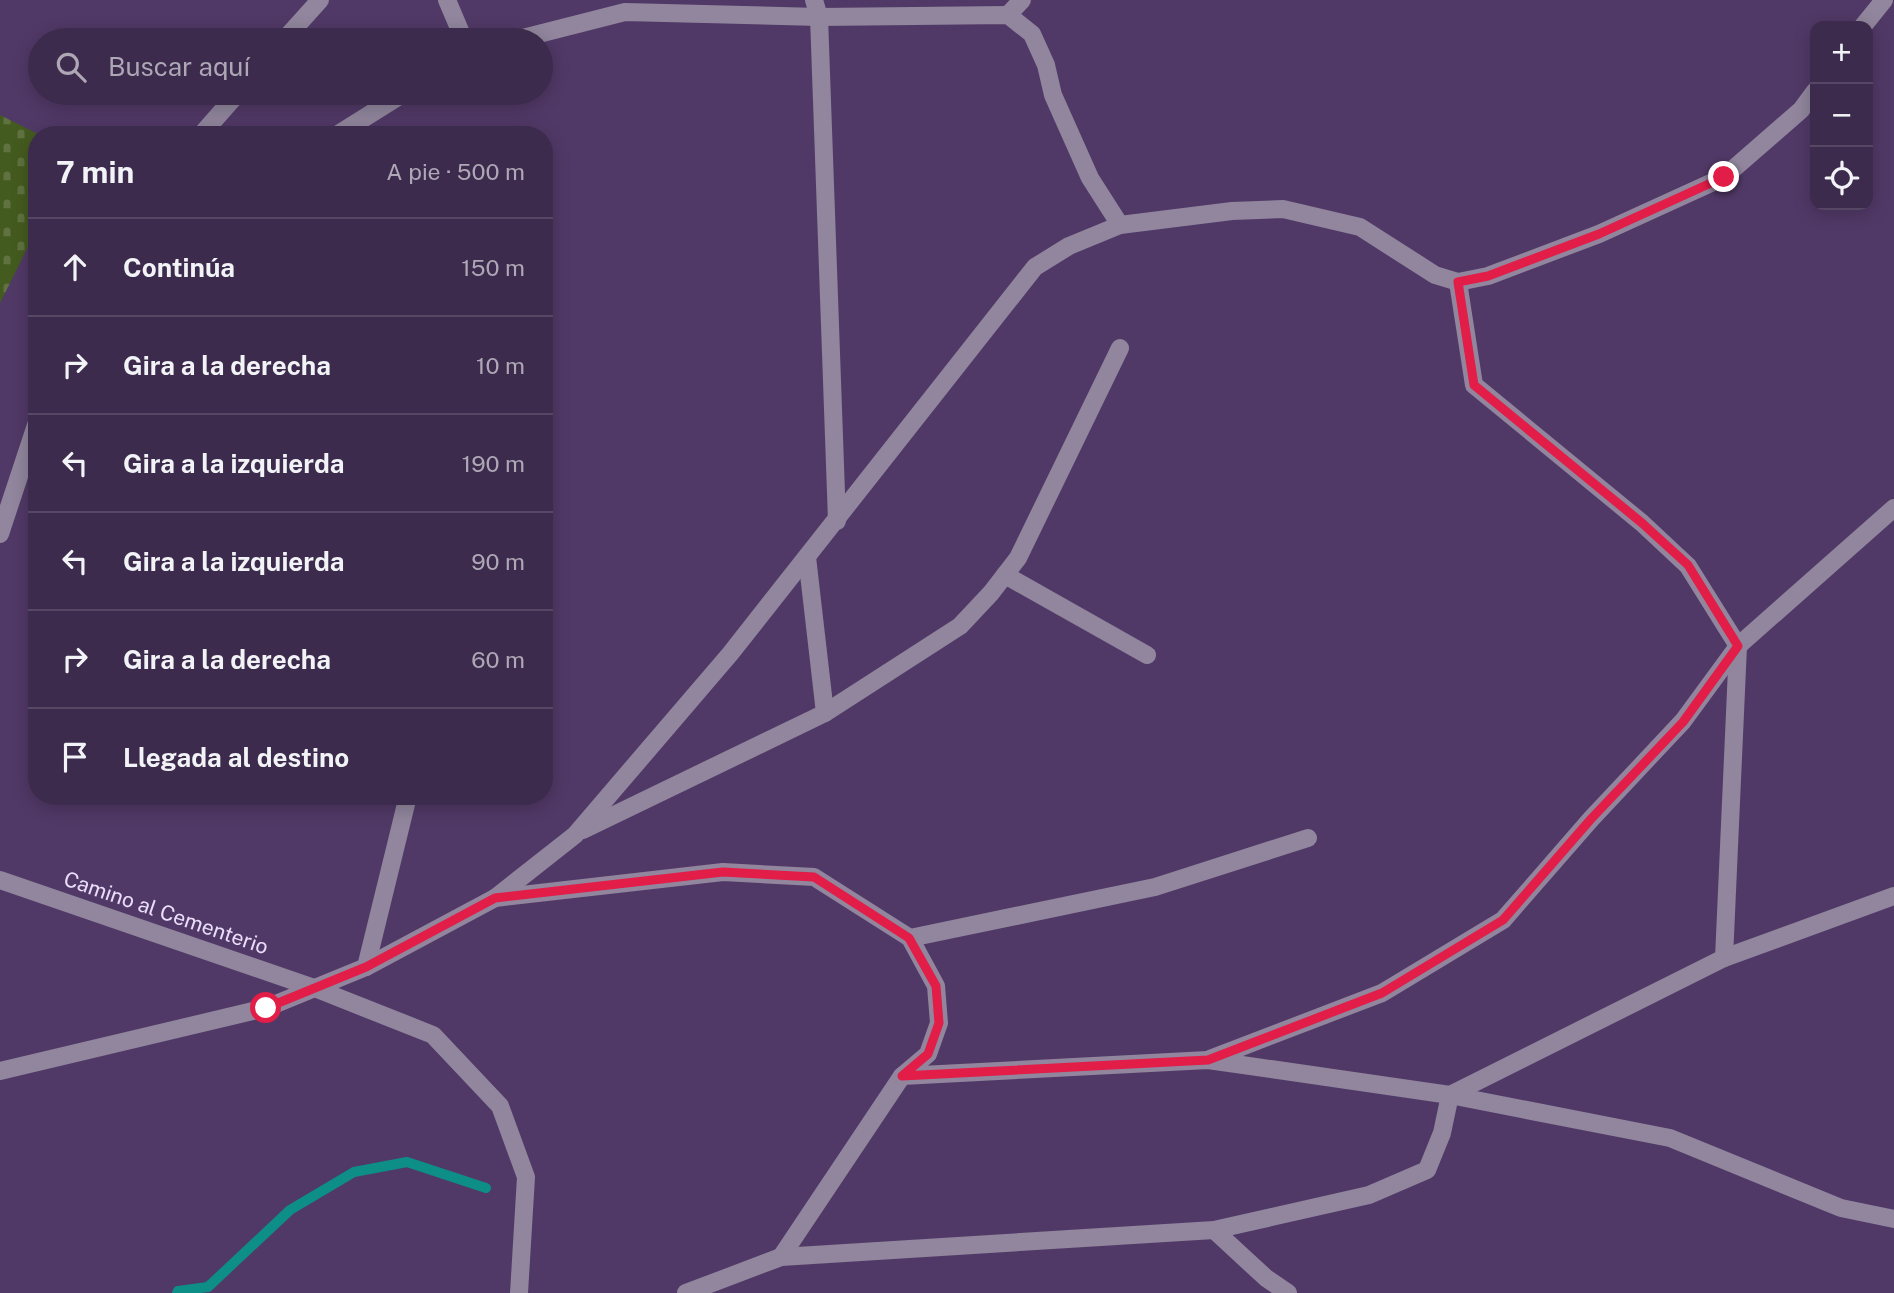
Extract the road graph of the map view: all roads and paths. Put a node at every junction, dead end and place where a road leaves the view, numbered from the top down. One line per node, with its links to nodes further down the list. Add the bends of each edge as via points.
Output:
1 (320, 0): 8 (street)
2 (447, 0): 9 (street)
3 (1022, 0): 6 (street)
4 (1884, 0): 7 (street)
5 (816, 9): 6 (street); 10 (street, via 625,12); 21 (street)
6 (1008, 15): 16 (street, via 1032,34 1090,178)
7 (1867, 21)
8 (295, 28)
9 (459, 28)
10 (553, 30)
11 (1810, 98): 17 (street, via 1724,177 1599,234 1488,276)
12 (227, 105): 14 (street)
13 (385, 105): 15 (street)
14 (209, 126)
15 (351, 126)
16 (1120, 225): 17 (street, via 1283,209 1360,227 1435,275); 21 (street, via 1069,246 1035,267)
17 (1458, 282): 25 (street, via 1474,385 1688,565)
18 (1120, 348): 24 (street, via 1018,558)
19 (28, 449): 22 (street)
20 (1894, 508): 25 (street)
21 (837, 520): 23 (street)
22 (0, 534)
23 (807, 557): 27 (street); 29 (street)
24 (1005, 575): 26 (street); 27 (street, via 960,626)
25 (1738, 646): 35 (street); 38 (street, via 1683,722 1503,920 1382,993)
26 (1147, 655)
27 (825, 713): 29 (street)
28 (406, 805): 36 (street)
29 (575, 835): 33 (street)
30 (1308, 838): 34 (street, via 1155,887)
31 (0, 880): 37 (street, Camino al Cementerio)
32 (1894, 896): 35 (street)
33 (495, 898): 34 (street, via 723,872 814,877); 36 (street)
34 (909, 938): 40 (street, via 936,986 939,1023 928,1054)
35 (1724, 958): 41 (street)
36 (366, 967): 37 (street)
37 (317, 989): 39 (street, via 266,1008); 45 (street, Camino al Cementerio, via 433,1035 500,1106 526,1177)
38 (1208, 1060): 40 (street); 41 (street)
39 (0, 1071)
40 (902, 1076): 44 (street)
41 (1450, 1095): 42 (street, via 1670,1138 1841,1208); 43 (street, via 1427,1170 1369,1195)
42 (1894, 1219)
43 (1214, 1230): 44 (street); 47 (street)
44 (781, 1257): 46 (street)
45 (519, 1293)
46 (686, 1293)
47 (1288, 1293)

